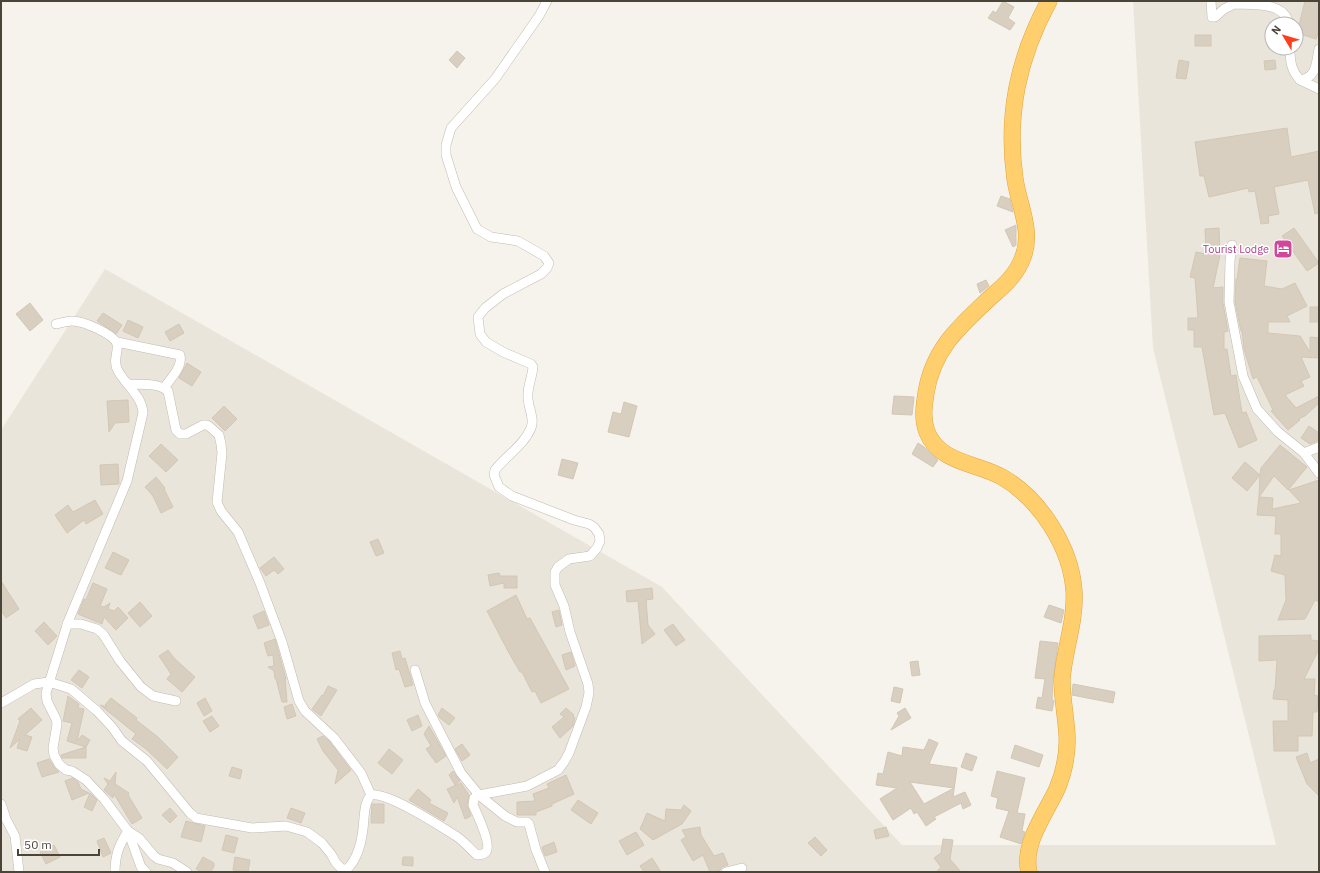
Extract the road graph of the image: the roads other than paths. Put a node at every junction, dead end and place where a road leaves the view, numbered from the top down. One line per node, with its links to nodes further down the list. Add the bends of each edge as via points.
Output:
1 (547, 1): 23 (street, via 495,80 451,128 446,156 456,187 477,229 491,237 518,241 544,256 549,263 541,274 503,294 485,308 478,317 478,324 480,334 486,342 532,367 527,396 533,421 520,444 495,470 494,475 499,487 512,496 589,524 599,534 600,541 590,556 568,559 558,567 554,579 589,693 569,753 558,770 527,786)
2 (1049, 1): 33 (highway, via 1039,20 1022,67 1014,104 1013,159 1027,230 1026,249 1013,276 951,335 932,368 924,406 925,424 935,445 954,459 1001,476 1025,494 1043,513 1062,547 1072,574 1073,614 1062,682 1067,738 1065,764 1058,786 1028,849)
3 (1211, 1): 4 (street, via 1212,17 1234,4 1266,6 1279,10)
4 (1285, 16)
5 (1319, 49): 7 (street, via 1313,73 1307,79)
6 (1290, 56): 7 (street, via 1294,74)
7 (1300, 80): 8 (street)
8 (1319, 89)
9 (1232, 245): 15 (street, via 1228,302 1243,376 1257,409 1278,432)
10 (56, 324): 11 (street, via 82,322)
11 (117, 342): 12 (street, via 117,370); 13 (street, via 180,355 178,368)
12 (128, 384): 13 (street); 17 (street, via 143,406 143,413 127,480)
13 (164, 388): 22 (street, via 170,396 176,430 180,434 207,425 219,435 222,453 217,502 238,532 260,583 282,642 299,701 334,738 361,773)
14 (1319, 447): 15 (street)
15 (1304, 453): 16 (street)
16 (1319, 473)
17 (67, 624): 19 (street); 20 (street, via 81,624 97,629 141,687 153,696)
18 (414, 670): 23 (street, via 425,703 443,742 461,774)
19 (49, 682): 21 (street, via 34,684); 22 (street, via 71,689 97,711 122,741 147,761 196,818 252,828 286,826 307,832 322,843 340,868 346,870 356,857); 25 (street, via 47,701 57,724 54,756 66,770 86,780 104,799)
20 (176, 701)
21 (1, 704)
22 (370, 794): 23 (street, via 387,797 409,808 457,837 477,855 482,855 488,848 473,800)
23 (479, 795): 31 (street, via 511,819 529,824)
24 (1, 804): 27 (street, via 15,836)
25 (128, 832): 28 (street, via 119,844); 29 (street, via 141,867); 30 (street, via 139,838 158,859 173,863)
26 (742, 868): 32 (street)
27 (19, 872)
28 (115, 872)
29 (146, 872)
30 (186, 872)
31 (545, 872)
32 (726, 872)
33 (1029, 872)

